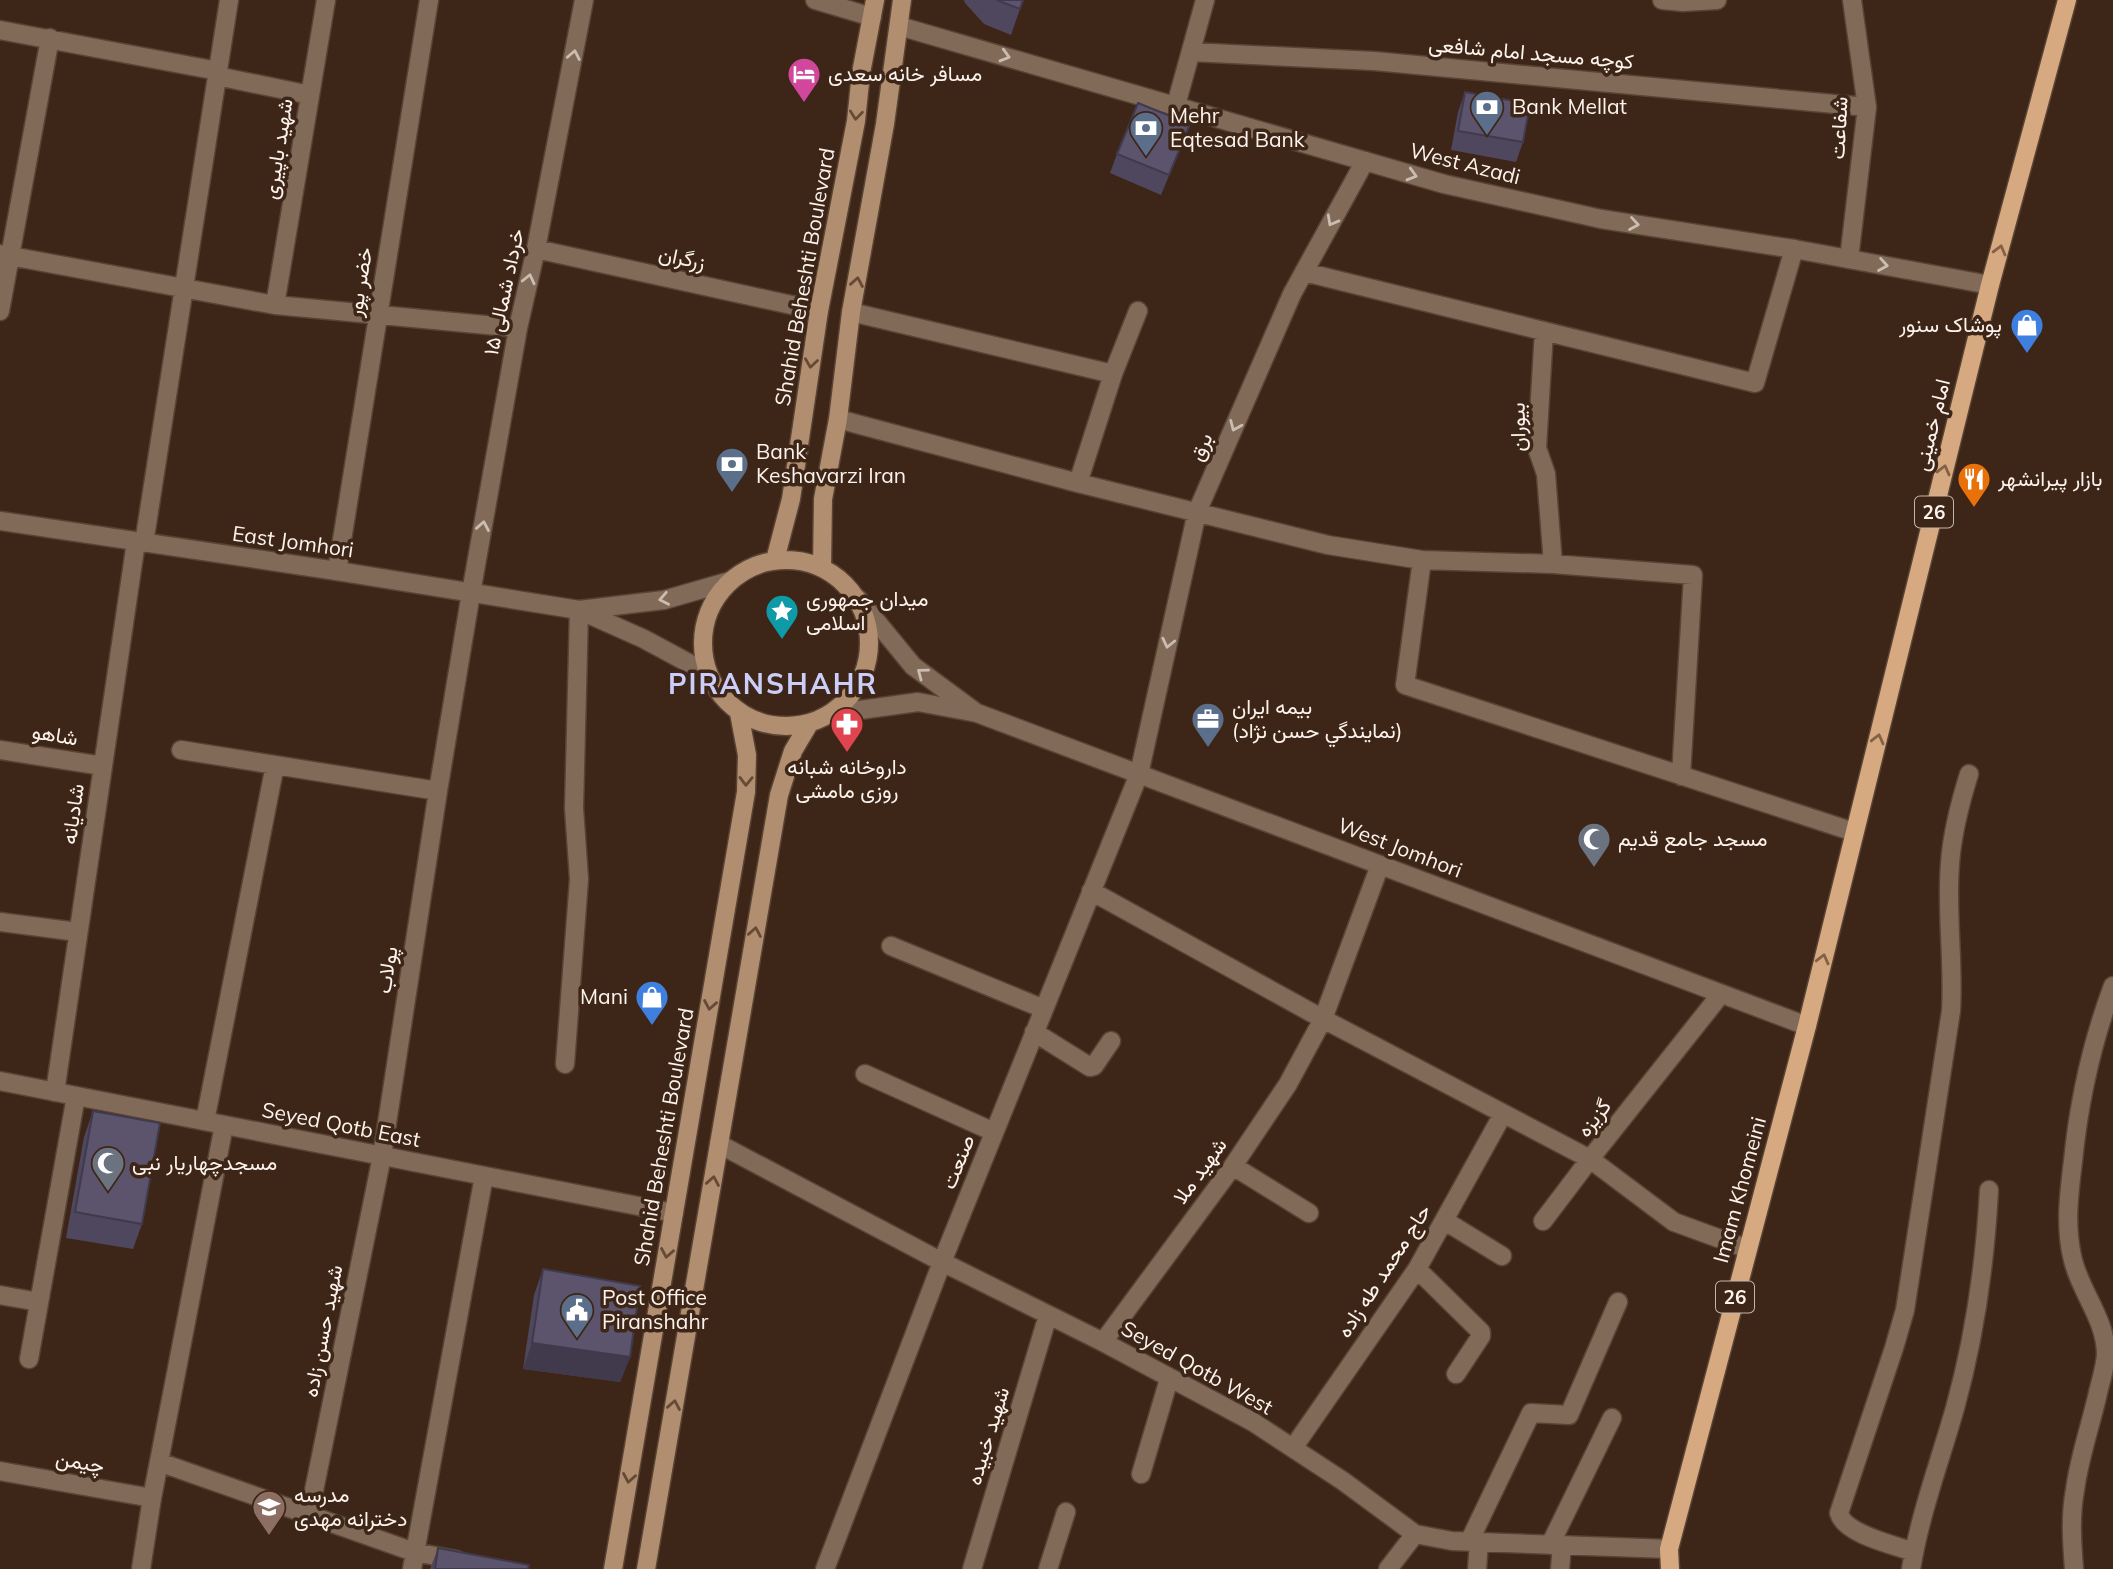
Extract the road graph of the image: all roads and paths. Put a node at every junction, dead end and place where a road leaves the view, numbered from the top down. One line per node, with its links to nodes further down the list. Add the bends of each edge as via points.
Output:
1 (229, 0): 17 (street, شادیانه)
2 (326, 0): 18 (street, شهید باپیری)
3 (429, 0): 34 (street, خضر پور)
4 (584, 0): 22 (street, ۱۵ خرداد شمالی, one-way to 4)
5 (815, 0): 12 (street)
6 (902, 0): 13 (main road)
7 (1205, 0): 16 (street)
8 (1662, 0): 9 (street)
9 (1717, 0)
10 (1852, 0): 20 (street, شفاعت)
11 (2067, 0): 27 (main road, امام خمینی / 26, one-way to 11)
12 (874, 9): 31 (main road, Shahid Beheshti Boulevard, one-way to 31)
13 (899, 26): 19 (street, West Azadi, one-way to 19); 33 (main road, one-way to 13)
14 (0, 30): 15 (street)
15 (50, 38): 17 (street); 24 (street)
16 (1191, 52): 19 (street); 20 (street, کوچه مسجد امام شافعی, via 1374,61)
17 (218, 73): 18 (street); 28 (street, شادیانه)
18 (310, 96): 29 (street, شهید باپیری)
19 (1176, 105): 21 (street, West Azadi)
20 (1867, 107): 25 (street, شفاعت)
21 (1365, 161): 23 (street, West Azadi, one-way to 23, via 1601,219); 26 (street, برق, one-way to 26)
22 (536, 249): 31 (street, زرگران); 35 (street, ۱۵ خرداد شمالی, one-way to 22)
23 (1794, 249): 25 (street, West Azadi); 36 (street, via 1755,383)
24 (5, 255): 28 (street); 30 (street)
25 (1849, 259): 27 (street, West Azadi, one-way to 27)
26 (1304, 271): 36 (street); 40 (street, برق, one-way to 40)
27 (1990, 285): 65 (main road, امام خمینی / 26, one-way to 27)
28 (184, 289): 29 (street); 42 (street, شادیانه)
29 (275, 305): 34 (street)
30 (0, 311)
31 (819, 311): 44 (main road, Shahid Beheshti Boulevard, one-way to 44, via 792,499)
32 (1138, 311): 37 (street)
33 (851, 312): 37 (street); 38 (main road)
34 (378, 313): 35 (street); 47 (street, خضر پور)
35 (518, 328): 49 (street, ۱۵ خرداد شمالی, one-way to 35)
36 (1544, 331): 45 (street, بیوران, via 1537,448 1546,474)
37 (1113, 374): 39 (street)
38 (838, 419): 39 (street); 46 (main road, via 823,499)
39 (1078, 483): 40 (street)
40 (1198, 512): 43 (street, via 1328,545); 61 (street, برق, one-way to 61)
41 (0, 521): 42 (street, East Jomhori)
42 (140, 542): 47 (street, East Jomhori); 60 (street, شادیانه)
43 (1423, 559): 45 (street); 63 (street, via 1405,685)
44 (775, 560): 46 (main road); 48 (main road)
45 (1553, 564): 63 (street, via 1693,575)
46 (822, 568): 50 (main road)
47 (337, 571): 49 (street, East Jomhori)
48 (730, 581): 51 (street, one-way to 51, via 664,600); 52 (main road, via 704,624 702,649)
49 (471, 593): 51 (street, East Jomhori); 64 (street, ۱۵ خرداد شمالی)
50 (858, 599): 54 (street, one-way to 50, via 913,666); 55 (main road, via 867,619 868,662 848,700)
51 (579, 610): 52 (street); 78 (street, via 574,808 579,879)
52 (708, 673): 53 (main road, via 720,696)
53 (739, 713): 56 (main road, via 785,727); 93 (main road, Shahid Beheshti Boulevard, one-way to 93, via 747,755 746,792)
54 (977, 713): 55 (street, via 918,702); 61 (street, West Jomhori)
55 (831, 714): 56 (main road)
56 (809, 724): 87 (main road, one-way to 56, via 779,795 793,751)
57 (0, 750): 60 (street, شاهو)
58 (181, 750): 59 (street)
59 (275, 765): 64 (street); 84 (street)
60 (103, 766): 69 (street, شادیانه)
61 (1139, 774): 66 (street, West Jomhori); 67 (street, صنعت)
62 (1969, 774): 122 (street, via 1950,863 1951,1011 1913,1270 1894,1348 1839,1513 1850,1528)
63 (1681, 776): 65 (street)
64 (438, 791): 88 (street, پولاب)
65 (1854, 832): 75 (main road, امام خمینی / 26, one-way to 65)
66 (1381, 865): 72 (street, West Jomhori); 74 (street, شهید ملا)
67 (1091, 891): 73 (street, صنعت); 74 (street)
68 (0, 922): 69 (street)
69 (78, 932): 81 (street, شادیانه)
70 (891, 946): 73 (street)
71 (2113, 986): 134 (street, via 2084,1084 2067,1209 2072,1260 2102,1328 2106,1349 2075,1489)
72 (1721, 993): 75 (street, West Jomhori); 89 (street, گزیزه)
73 (1044, 1009): 76 (street, صنعت)
74 (1323, 1019): 83 (street); 90 (street, شهید ملا, via 1288,1084)
75 (1807, 1026): 97 (main road, Imam Khomeini / 26)
76 (1034, 1032): 77 (street, via 1090,1067); 86 (street, صنعت)
77 (1111, 1041)
78 (565, 1063)
79 (864, 1074): 86 (street)
80 (0, 1081): 81 (street, Seyed Qotb East)
81 (55, 1092): 82 (street, Seyed Qotb East)
82 (76, 1096): 84 (street, Seyed Qotb East); 102 (street)
83 (1503, 1114): 89 (street); 95 (street, حاج محمد طه زاده)
84 (205, 1121): 85 (street, Seyed Qotb East)
85 (224, 1125): 88 (street, Seyed Qotb East); 111 (street)
86 (994, 1132): 99 (street, صنعت)
87 (719, 1144): 99 (street, Seyed Qotb West); 126 (main road, one-way to 87)
88 (382, 1156): 91 (street, Seyed Qotb East); 116 (street, شهید حسن زاده)
89 (1590, 1159): 96 (street); 97 (street, گزیزه, via 1674,1222)
90 (1233, 1166): 94 (street); 105 (street, شهید ملا)
91 (484, 1176): 93 (street, Seyed Qotb East); 121 (street)
92 (1989, 1190): 122 (street, via 1975,1321)
93 (674, 1213): 125 (main road, Shahid Beheshti Boulevard, one-way to 125)
94 (1309, 1213)
95 (1445, 1221): 98 (street); 100 (street, حاج محمد طه زاده)
96 (1543, 1221)
97 (1748, 1249): 120 (main road, Imam Khomeini / 26)
98 (1502, 1256)
99 (942, 1262): 104 (street, Seyed Qotb West); 127 (street, صنعت)
100 (1417, 1269): 107 (street, via 1481,1332); 110 (street, حاج محمد طه زاده)
101 (0, 1295): 102 (street)
102 (39, 1301): 106 (street)
103 (1618, 1302): 118 (street, via 1569,1415 1531,1413)
104 (1048, 1315): 105 (street, Seyed Qotb West); 128 (street, شهید خبیده)
105 (1104, 1342): 108 (street, Seyed Qotb West)
106 (29, 1359)
107 (1456, 1374)
108 (1170, 1379): 110 (street, Seyed Qotb West); 113 (street)
109 (1612, 1418): 119 (street)
110 (1293, 1448): 117 (street, Seyed Qotb West)
111 (159, 1462): 114 (street); 116 (street)
112 (0, 1471): 114 (street, چیمن)
113 (1141, 1474)
114 (152, 1498): 124 (street)
115 (1066, 1512): 129 (street)
116 (309, 1515): 121 (street)
117 (1415, 1535): 118 (street, Seyed Qotb West); 130 (street)
118 (1474, 1542): 119 (street, Seyed Qotb West); 131 (street)
119 (1556, 1545): 120 (street, Seyed Qotb West); 132 (street)
120 (1669, 1549): 133 (main road, Imam Khomeini / 26)
121 (413, 1561): 123 (street)
122 (1913, 1561)
123 (468, 1562)
124 (141, 1569)
125 (613, 1569)
126 (646, 1569)
127 (825, 1569)
128 (972, 1569)
129 (1048, 1569)
130 (1388, 1569)
131 (1477, 1569)
132 (1560, 1569)
133 (1670, 1569)
134 (2074, 1569)

